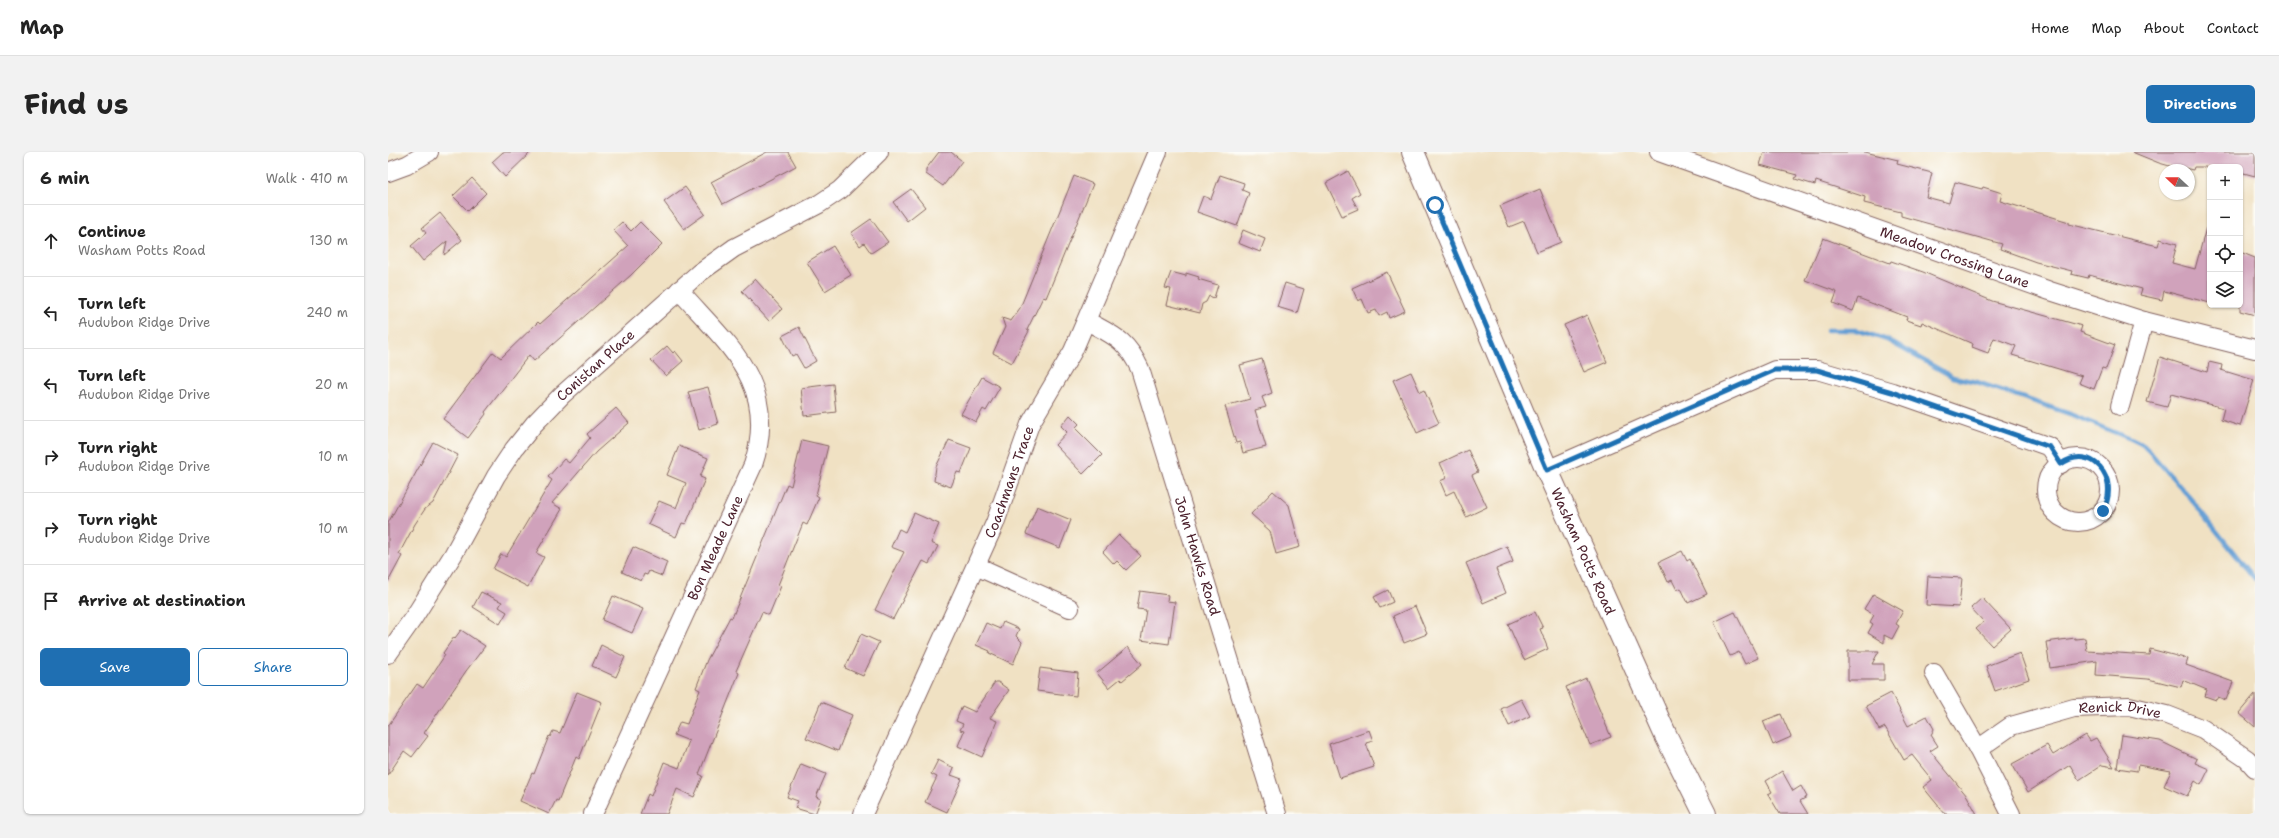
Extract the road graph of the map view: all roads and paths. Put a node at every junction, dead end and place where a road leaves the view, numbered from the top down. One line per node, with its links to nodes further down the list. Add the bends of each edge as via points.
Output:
1 (429, 152): 6 (street, via 407,165)
2 (880, 152): 7 (street, Conistan Place, via 840,190 819,204 734,248)
3 (1158, 152): 8 (street, Coachmans Trace)
4 (1413, 152): 13 (street, Washam Potts Road)
5 (1659, 152): 9 (street, Meadow Crossing Lane, via 2028,283)
6 (388, 172)
7 (679, 290): 16 (street, Conistan Place, via 562,395 534,424 496,476 453,555); 20 (street, Bon Meade Lane, via 746,369 760,409 760,435 753,465)
8 (1087, 321): 14 (street, Coachmans Trace, via 1064,368 1030,424 995,523); 22 (street, John Hawks Road, via 1122,341 1133,354 1140,369)
9 (2144, 321): 10 (street, Meadow Crossing Lane); 11 (street)
10 (2255, 349)
11 (2120, 406)
12 (2061, 464): 13 (street, via 2050,447 1892,392 1817,370 1775,370)
13 (1547, 470): 23 (street, Washam Potts Road, via 1666,736)
14 (976, 566): 15 (street); 21 (street, Coachmans Trace)
15 (1070, 608)
16 (388, 654)
17 (1934, 673): 18 (street)
18 (1978, 749): 19 (street, Renick Drive, via 2011,726 2074,708 2129,706 2168,715 2204,729 2247,759); 24 (street)
19 (2255, 768)
20 (593, 814)
21 (863, 814)
22 (1277, 814)
23 (1705, 814)
24 (2011, 814)

